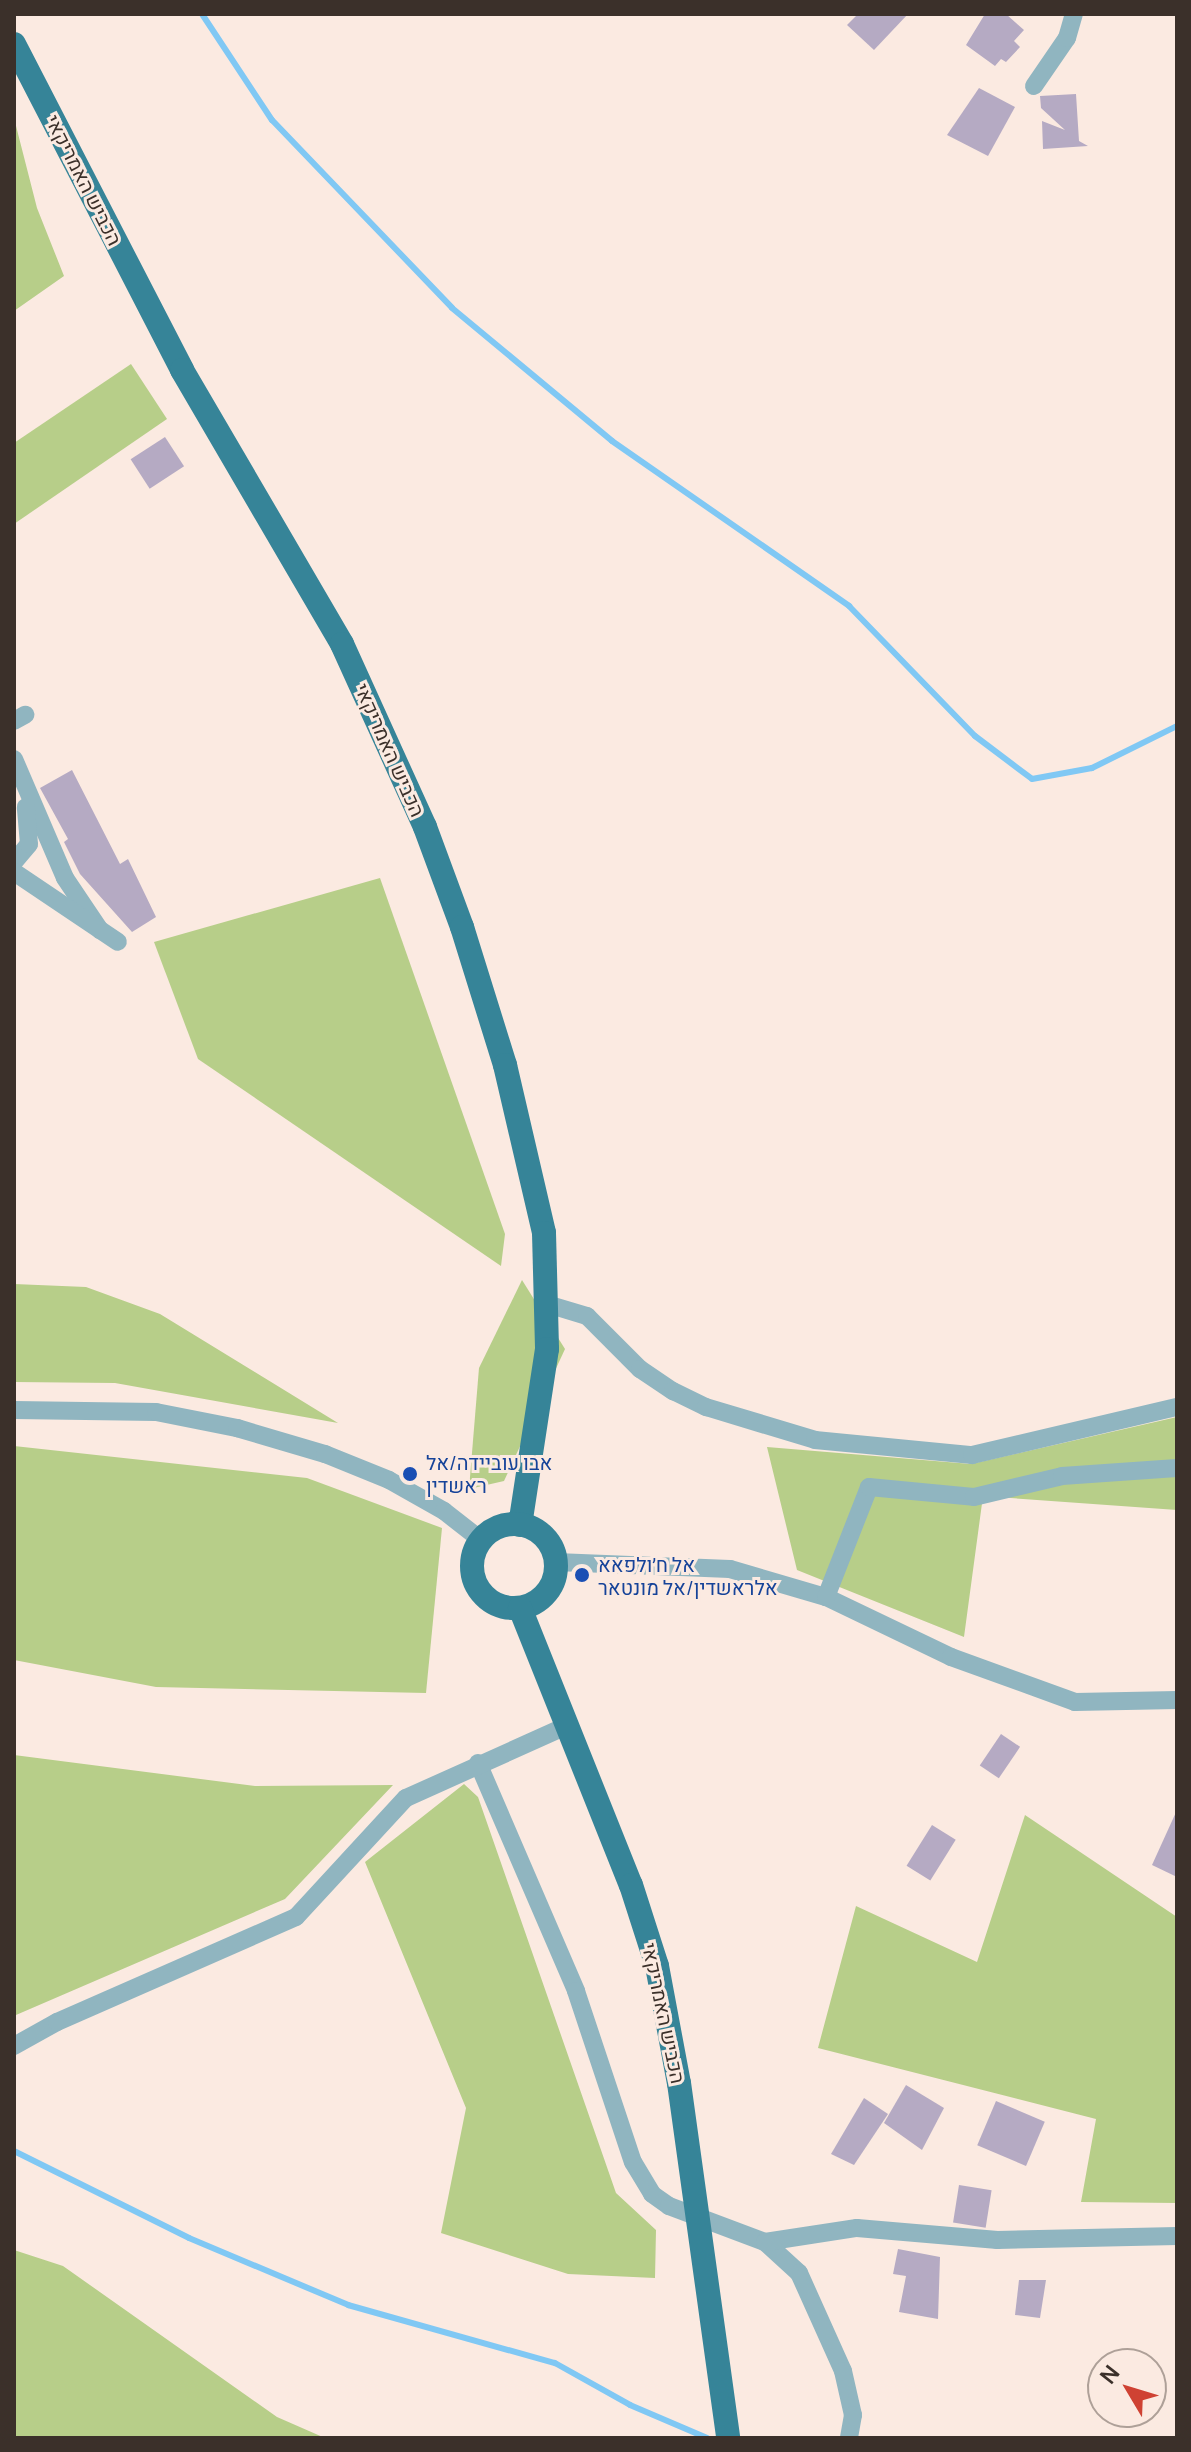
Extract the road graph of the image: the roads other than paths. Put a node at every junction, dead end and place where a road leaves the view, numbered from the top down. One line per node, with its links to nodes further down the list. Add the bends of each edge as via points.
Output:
1 (1074, 14): 3 (street, via 1067,38)
2 (14, 44): 10 (main road, הכביש האמריקאי, via 182,370 342,644 425,827 505,1065 544,1233)
3 (1034, 86)
4 (14, 759): 8 (street, via 65,878)
5 (14, 787): 6 (street, via 30,829 29,844)
6 (14, 862)
7 (14, 872): 8 (street)
8 (100, 930): 9 (street)
9 (118, 942)
10 (547, 1304): 11 (street, via 587,1316 640,1369 673,1391 706,1407 815,1440 972,1455); 14 (main road, הכביש האמריקאי, via 547,1349)
11 (1177, 1407)
12 (14, 1410): 15 (street, via 156,1412 237,1428 389,1480 444,1511)
13 (1177, 1468): 17 (street, via 1062,1476 974,1497 913,1487 869,1487)
14 (520, 1525): 15 (main road, via 498,1527); 16 (main road, via 545,1537)
15 (481, 1540): 18 (main road, via 474,1552 474,1581 492,1603)
16 (556, 1562): 17 (street, via 730,1569); 18 (main road, via 550,1587)
17 (826, 1597): 19 (street, via 951,1657 1075,1702)
18 (520, 1608): 20 (main road, הכביש האמריקאי)
19 (1177, 1700)
20 (566, 1726): 21 (street); 25 (main road, הכביש האמריקאי, bridge, via 631,1885 657,1966 679,2083)
21 (478, 1763): 22 (street, via 406,1798 296,1917); 24 (street, via 576,1991 633,2162 652,2194 669,2206)
22 (14, 2046)
23 (1177, 2236): 24 (street, via 997,2240 857,2228)
24 (765, 2242): 26 (street, via 799,2273 814,2302 843,2371 853,2415)
25 (728, 2438)
26 (849, 2438)

